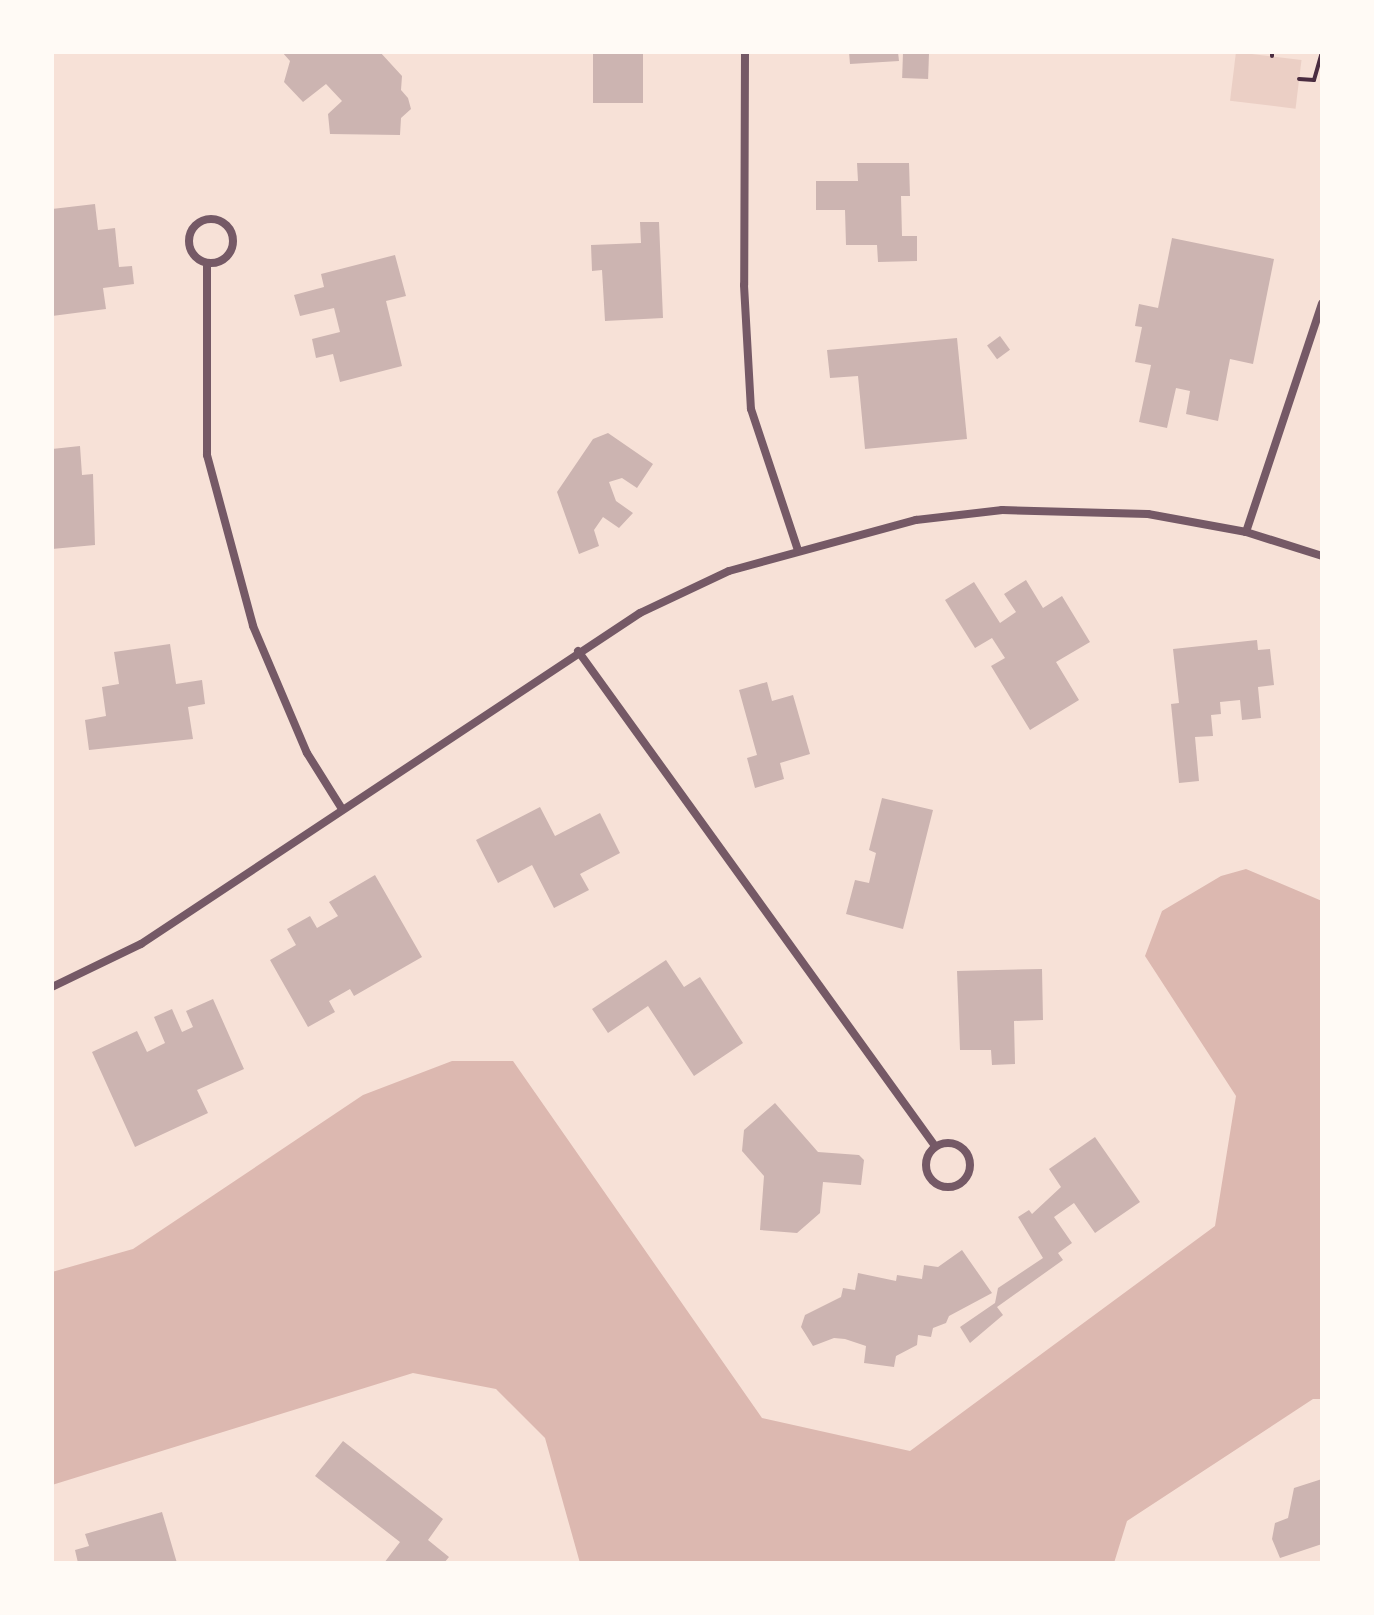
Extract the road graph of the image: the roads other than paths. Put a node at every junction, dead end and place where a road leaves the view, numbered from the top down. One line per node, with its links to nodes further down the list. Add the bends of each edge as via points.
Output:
1 (745, 52): 5 (street, via 744,285 751,409)
2 (207, 263): 2 (street, via 223,259 232,245 228,228 214,219 198,223 189,238 193,254); 8 (street, via 207,455 253,626 307,753)
3 (1322, 303): 4 (street)
4 (1246, 532): 5 (street, via 1148,514 1002,510 916,520); 6 (street)
5 (798, 550): 7 (street, via 729,571 640,613)
6 (1322, 556)
7 (578, 651): 8 (street); 10 (street)
8 (342, 809): 9 (street, via 141,944)
9 (52, 987)
10 (935, 1146): 10 (street, via 925,1167 932,1181 946,1187 961,1183 970,1170 964,1148 949,1142)

